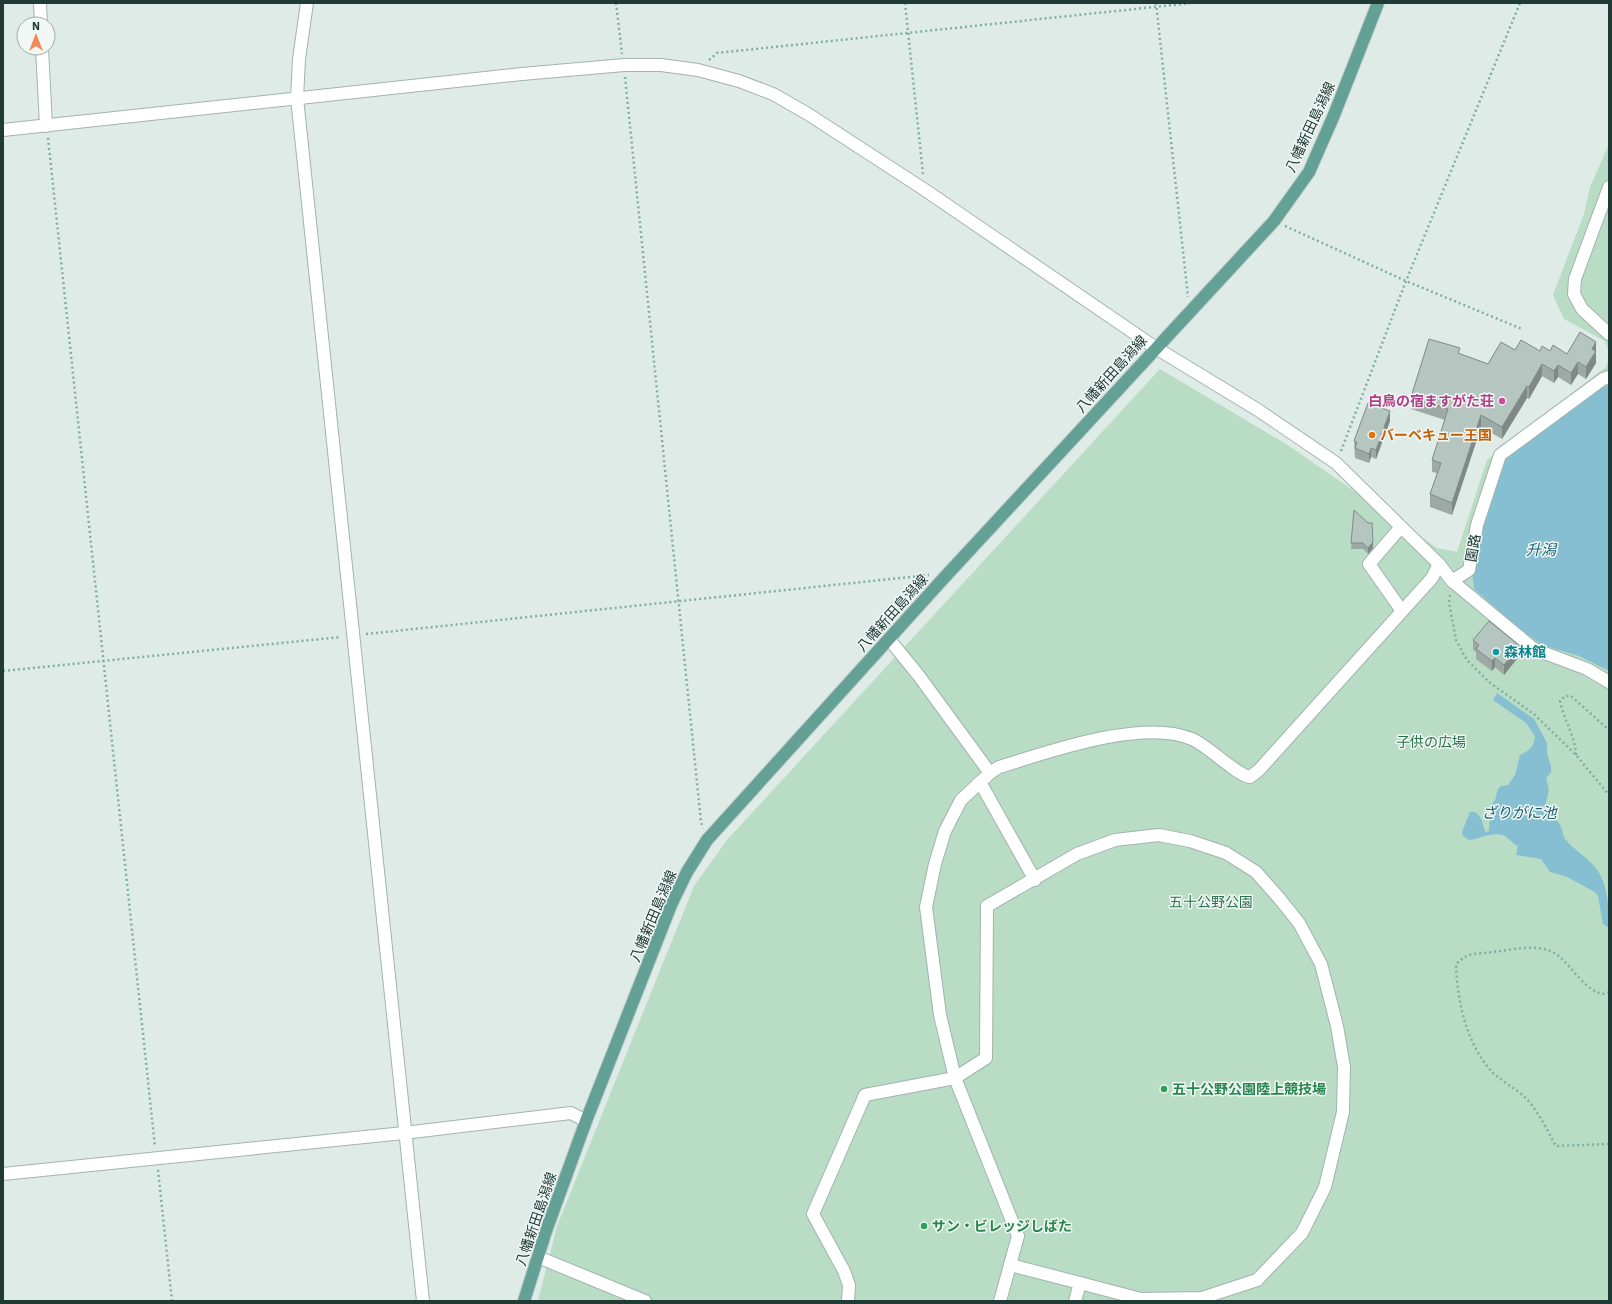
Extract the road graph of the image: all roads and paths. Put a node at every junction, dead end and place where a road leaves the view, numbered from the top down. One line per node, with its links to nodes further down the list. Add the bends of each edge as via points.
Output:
1 (40, 3): 10 (street)
2 (307, 3): 15 (street, via 299,59)
3 (616, 3): 13 (path)
4 (905, 3): 11 (path)
5 (1156, 3): 9 (path)
6 (1192, 3): 9 (path)
7 (1378, 3): 20 (main road, 八幡新田島潟線, via 1309,172)
8 (1520, 3): 21 (path)
9 (1156, 7): 11 (path); 22 (path, via 1186,292)
10 (41, 16)
11 (908, 33): 14 (path, via 717,53); 19 (path)
12 (42, 56): 16 (street)
13 (624, 66): 14 (street, via 661,65); 15 (street); 32 (path)
14 (698, 70): 19 (street, via 739,81 773,94)
15 (297, 98): 16 (street); 34 (street)
16 (46, 126): 17 (street); 36 (path)
17 (3, 130)
18 (1609, 187): 24 (street, via 1575,279 1574,294 1582,310)
19 (925, 190): 25 (street)
20 (1274, 221): 21 (path); 22 (main road, 八幡新田島潟線)
21 (1406, 281): 23 (path); 27 (path)
22 (1192, 308): 25 (main road, 八幡新田島潟線)
23 (1522, 328)
24 (1609, 334)
25 (1156, 348): 27 (street, via 1258,410); 30 (main road, 八幡新田島潟線)
26 (1609, 377): 31 (street, 園路, via 1602,378 1500,455 1477,525 1469,570)
27 (1336, 463): 28 (street)
28 (1402, 527): 29 (street); 33 (street, via 1370,564)
29 (1439, 564): 31 (street); 33 (street, via 1432,578)
30 (943, 579): 32 (path, via 926,574); 35 (main road, 八幡新田島潟線)
31 (1452, 581): 38 (street, via 1534,649 1587,669); 40 (path, via 1449,602 1456,640 1467,660 1489,682 1535,715)
32 (679, 600): 34 (path); 44 (path, via 700,822)
33 (1402, 611): 41 (street, via 1250,777 1243,776 1210,749 1191,739 1171,734 1144,733 1098,738 999,767)
34 (352, 636): 36 (path); 49 (street)
35 (889, 639): 41 (street); 44 (main road, 八幡新田島潟線)
36 (102, 660): 37 (path); 51 (path)
37 (3, 671)
38 (1609, 682)
39 (1609, 730): 40 (path, via 1571,696 1565,696 1560,701 1563,717 1575,741)
40 (1576, 755): 43 (path)
41 (990, 773): 42 (street)
42 (980, 782): 45 (street); 47 (street, via 960,800 945,831 926,907 940,1015)
43 (1609, 795)
44 (707, 840): 48 (main road, 八幡新田島潟線, via 671,905)
45 (1035, 880): 47 (street, via 987,906 986,1058); 55 (street, via 1077,854 1115,840 1159,835 1190,841 1226,853 1256,872 1299,923 1314,950 1321,964 1338,1026 1344,1067 1343,1112 1325,1187 1302,1233 1257,1280 1202,1298 1141,1299)
46 (1609, 992): 50 (path, via 1596,993 1559,956 1545,949 1519,947 1465,955 1456,964 1464,1014 1472,1040 1484,1062 1531,1104 1556,1146)
47 (955, 1078): 54 (street, via 1018,1236); 60 (street, via 865,1094 813,1214 844,1271 849,1285)
48 (586, 1121): 49 (street, via 571,1113); 53 (main road, 八幡新田島潟線)
49 (404, 1133): 51 (street); 57 (street)
50 (1609, 1144)
51 (156, 1158): 52 (street); 56 (path)
52 (3, 1174)
53 (538, 1257): 58 (main road, 八幡新田島潟線); 59 (street)
54 (1010, 1266): 55 (street); 61 (street)
55 (1080, 1283): 62 (street)
56 (172, 1301)
57 (423, 1301)
58 (524, 1301)
59 (645, 1301)
60 (848, 1301)
61 (1000, 1301)
62 (1075, 1301)

